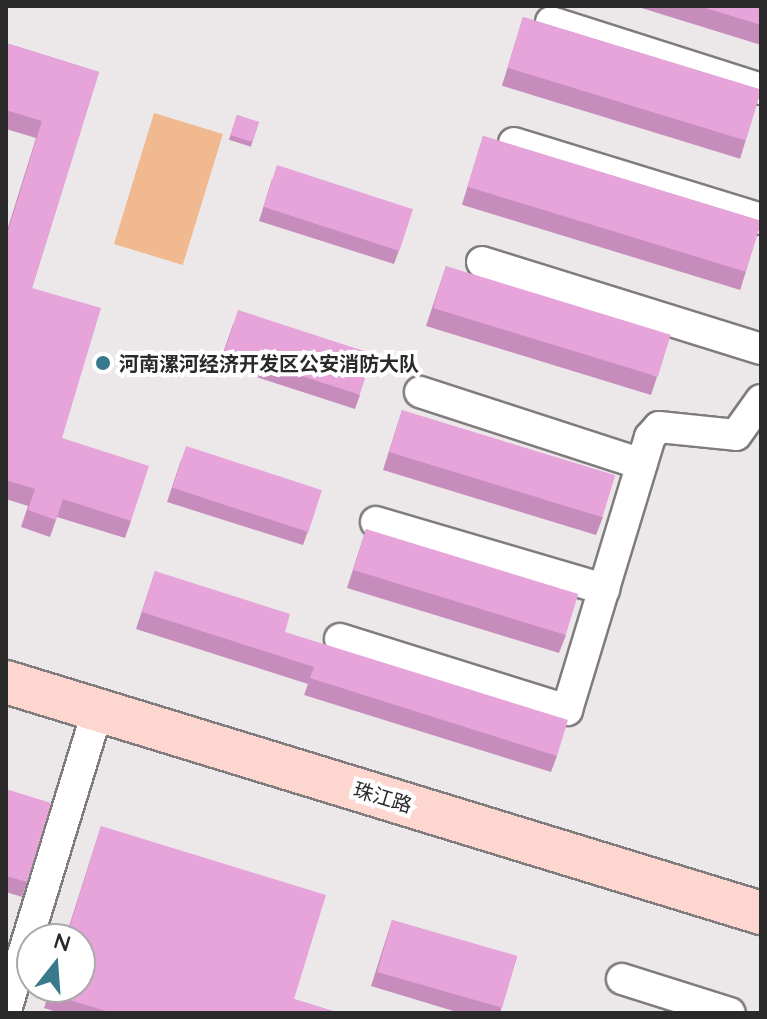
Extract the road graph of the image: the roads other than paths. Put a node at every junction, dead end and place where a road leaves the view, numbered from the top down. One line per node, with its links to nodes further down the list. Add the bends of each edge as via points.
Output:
1 (551, 22): 2 (street)
2 (761, 89)
3 (514, 143): 4 (street)
4 (761, 219)
5 (482, 262): 6 (street)
6 (761, 349)
7 (420, 392): 9 (street)
8 (761, 400): 9 (street, via 736,435 659,427)
9 (642, 464): 11 (street)
10 (376, 522): 11 (street)
11 (604, 589): 12 (street, via 567,710)
12 (340, 639)
13 (6, 682): 14 (street, 珠江路)
14 (98, 710): 15 (street, 珠江路); 17 (street)
15 (761, 913)
16 (622, 979): 18 (street)
17 (6, 1010)
18 (730, 1013)

